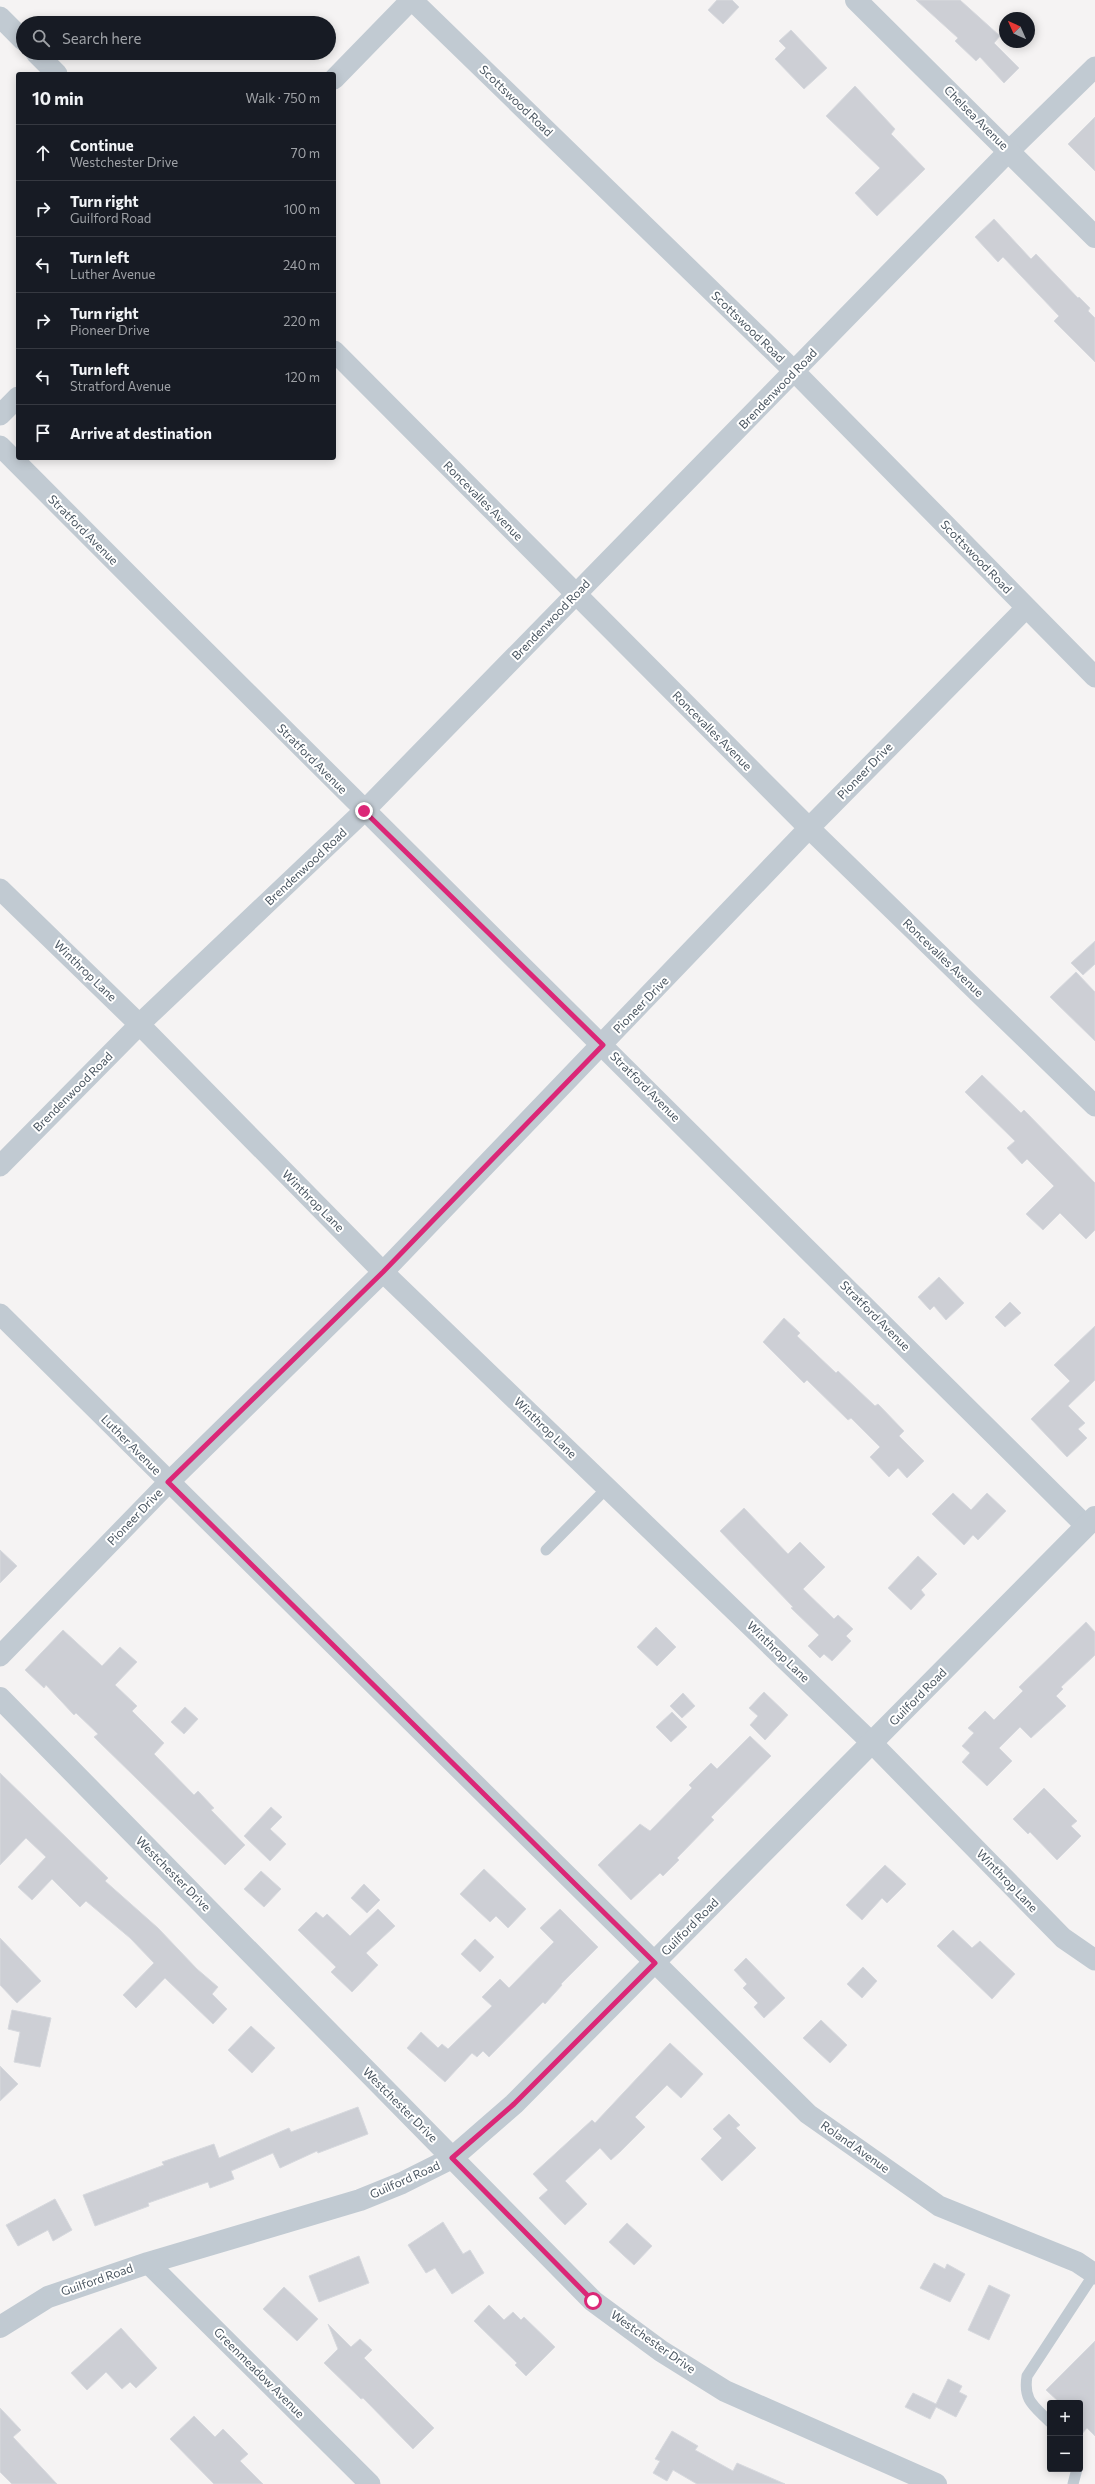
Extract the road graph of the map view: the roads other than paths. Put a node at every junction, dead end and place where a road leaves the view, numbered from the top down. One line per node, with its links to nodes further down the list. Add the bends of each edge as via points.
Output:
1 (411, 0): 8 (street); 12 (street, Scottswood Road)
2 (856, 0): 9 (street, Chelsea Avenue)
3 (0, 17): 4 (street)
4 (16, 33)
5 (43, 60): 7 (street)
6 (1095, 67): 9 (street, Brendenwood Road)
7 (55, 72)
8 (336, 77)
9 (1009, 150): 10 (street, Chelsea Avenue); 12 (street, Brendenwood Road)
10 (1095, 237)
11 (336, 353): 16 (street, Roncevalles Avenue)
12 (795, 372): 16 (street, Brendenwood Road); 17 (street, Scottswood Road)
13 (16, 399): 14 (street)
14 (0, 415)
15 (0, 446): 19 (street, Stratford Avenue)
16 (576, 594): 19 (street, Brendenwood Road); 20 (street, Roncevalles Avenue)
17 (1026, 608): 18 (street, Scottswood Road); 20 (street, Pioneer Drive)
18 (1095, 676)
19 (364, 811): 22 (street, Brendenwood Road); 23 (street, Stratford Avenue)
20 (809, 828): 23 (street, Pioneer Drive); 24 (street, Roncevalles Avenue)
21 (0, 889): 22 (street, Winthrop Lane)
22 (140, 1025): 25 (street, Brendenwood Road); 26 (street, Winthrop Lane)
23 (603, 1045): 26 (street, Pioneer Drive); 30 (street, Stratford Avenue)
24 (1095, 1106)
25 (0, 1166)
26 (383, 1272): 28 (street, Pioneer Drive); 29 (street, Winthrop Lane)
27 (0, 1314): 28 (street, Luther Avenue)
28 (168, 1482): 32 (street, Pioneer Drive); 36 (street, Luther Avenue)
29 (607, 1488): 31 (lane); 34 (street, Winthrop Lane)
30 (1090, 1522): 34 (street, Guilford Road)
31 (546, 1550)
32 (0, 1656)
33 (0, 1698): 37 (street, Westchester Drive)
34 (872, 1743): 35 (street, Winthrop Lane, via 1063,1938); 36 (street, Guilford Road)
35 (1095, 1960)
36 (655, 1963): 37 (street, Guilford Road, via 514,2104); 39 (street, Roland Avenue, via 808,2114 940,2206 1077,2262)
37 (452, 2158): 38 (street, Guilford Road, via 360,2200); 44 (street, Westchester Drive, via 593,2301 661,2351 725,2391)
38 (148, 2263): 40 (street, Guilford Road, via 48,2297); 43 (street, Greenmeadow Avenue)
39 (1095, 2274): 41 (lane, via 1027,2376 1025,2390 1029,2401)
40 (0, 2327)
41 (1047, 2419)
42 (1076, 2472): 45 (lane)
43 (370, 2484)
44 (936, 2484)
45 (1073, 2484)

